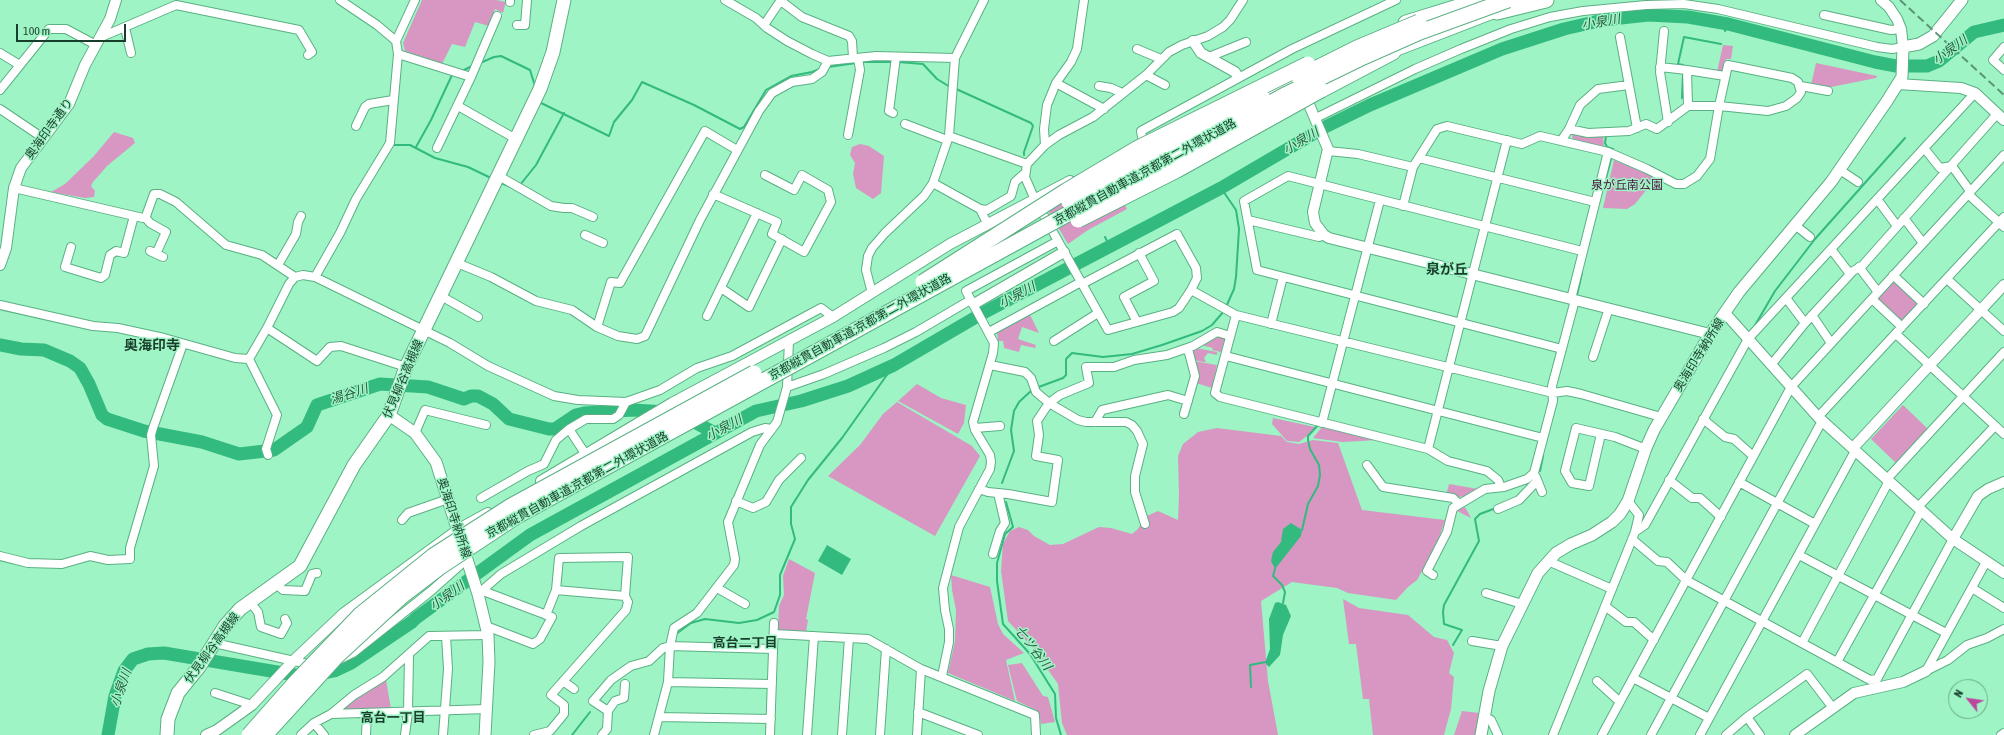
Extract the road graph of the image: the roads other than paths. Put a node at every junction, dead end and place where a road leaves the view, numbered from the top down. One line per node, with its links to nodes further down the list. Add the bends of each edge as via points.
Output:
1 (116, 0): 28 (street, 奥海印寺通り, via 110,19)
2 (340, 0): 29 (street)
3 (415, 0): 29 (street)
4 (527, 0): 22 (street, via 525,25)
5 (564, 0): 83 (main road, 伏見柳谷高槻線, via 549,64)
6 (725, 0): 23 (street)
7 (781, 0): 23 (street); 42 (street, via 802,17 849,36)
8 (984, 0): 43 (street)
9 (1084, 0): 57 (street, via 1077,49)
10 (1244, 0): 30 (street, via 1223,27 1208,36)
11 (1396, 0): 54 (street, via 1336,27)
12 (1477, 0): 18 (street); 153 (highway, 京都縦貫自動車道;京都第二外環状道路, bridge, via 1395,31 1310,72 1176,141)
13 (1508, 0): 137 (highway, 京都縦貫自動車道;京都第二外環状道路, bridge, via 1420,32 1283,96)
14 (1533, 0): 19 (street)
15 (1546, 0): 19 (highway)
16 (1881, 0): 25 (street, via 1889,7)
17 (1962, 0): 34 (main road, via 1933,36)
18 (1461, 6): 51 (street); 153 (highway, bridge, via 1388,29 1322,57 1138,148)
19 (1497, 12): 35 (street)
20 (1824, 15): 25 (street, via 1891,30)
21 (497, 16): 53 (street)
22 (517, 25)
23 (764, 25): 45 (street, via 787,41)
24 (126, 28): 28 (street); 37 (street); 39 (street, via 176,5 299,30 312,52)
25 (1901, 29): 34 (street)
26 (1664, 31): 47 (street)
27 (1620, 37): 59 (street)
28 (98, 41): 46 (street, via 66,29 49,29); 81 (street, 奥海印寺通り, via 69,104)
29 (396, 41): 38 (street)
30 (1192, 41): 41 (street, via 1201,53); 44 (street, via 1175,48)
31 (1246, 42): 41 (street)
32 (2004, 47): 49 (street, via 1993,60)
33 (1137, 49): 44 (street)
34 (1903, 50): 55 (main road); 74 (street, via 1877,47 1718,9 1684,4 1583,11 1550,17 1511,29 1461,49)
35 (1393, 52): 51 (street); 137 (highway, bridge, via 1177,170 1019,250)
36 (0, 53): 46 (street)
37 (131, 53)
38 (398, 54): 53 (street); 66 (street)
39 (308, 55)
40 (896, 57): 42 (street); 43 (street); 72 (street, via 890,111)
41 (1209, 57): 54 (street, via 1235,72)
42 (855, 58): 45 (street); 80 (street, via 860,70)
43 (955, 58): 82 (street)
44 (1161, 59): 50 (street)
45 (828, 61): 91 (street, via 822,72 812,79 792,82 772,93)
46 (18, 64): 62 (street)
47 (1660, 67): 48 (street); 75 (street)
48 (1687, 70): 52 (street); 68 (street)
49 (2004, 70)
50 (1146, 75): 58 (street); 64 (street)
51 (1317, 75): 56 (street)
52 (1726, 76): 61 (street, via 1728,65 1792,78); 69 (street)
53 (471, 77): 67 (street)
54 (1238, 77): 86 (street, via 1141,131)
55 (1900, 81): 65 (street, via 1961,88); 98 (main road, 奥海印寺納所線)
56 (1299, 82): 74 (street); 86 (street, via 1209,114)
57 (1056, 83): 71 (street); 87 (street, via 1045,113)
58 (1165, 85)
59 (1629, 85): 78 (street); 79 (street, via 1598,89 1580,105)
60 (1099, 86): 64 (street)
61 (1801, 86): 63 (street); 69 (street, via 1797,98 1786,106 1768,111)
62 (0, 90)
63 (1828, 91)
64 (1122, 93): 71 (street)
65 (1975, 93): 73 (street); 90 (street)
66 (392, 100): 77 (street, via 369,104); 150 (street, via 390,143)
67 (458, 106): 83 (street); 88 (street)
68 (1688, 106): 69 (street); 75 (street)
69 (1719, 106): 92 (street, via 1710,159 1690,182 1676,184 1647,168)
70 (0, 109): 81 (street)
71 (1104, 109): 87 (street)
72 (893, 113)
73 (2001, 117): 96 (street)
74 (1316, 119): 89 (street)
75 (1668, 122): 78 (street, via 1657,129 1646,124)
76 (905, 124): 82 (street)
77 (356, 126)
78 (1636, 128): 79 (street, via 1629,131 1588,133)
79 (1569, 129): 85 (street)
80 (848, 135)
81 (43, 138): 106 (street, 奥海印寺通り, via 21,168)
82 (948, 138): 95 (street); 104 (street)
83 (516, 139): 101 (main road, 伏見柳谷高槻線)
84 (1508, 140): 85 (street, via 1522,144 1540,136); 94 (street, via 1447,126 1437,129); 102 (street)
85 (1561, 141): 92 (street)
86 (1144, 143): 110 (street, via 1112,157)
87 (1045, 145): 95 (street)
88 (437, 148)
89 (1327, 148): 97 (street); 105 (street)
90 (1924, 148): 96 (street, via 1940,168); 109 (street)
91 (737, 150): 108 (street); 181 (street, via 705,131 620,283 611,282)
92 (1608, 152): 112 (street)
93 (2004, 155): 107 (street)
94 (1419, 158): 97 (street); 102 (street)
95 (1027, 164): 99 (street)
96 (1952, 166): 107 (street); 120 (street)
97 (1413, 167): 113 (street)
98 (1840, 170): 103 (street); 124 (main road, 奥海印寺納所線)
99 (1025, 173): 110 (street); 114 (street, via 1014,182 1011,196 987,210)
100 (765, 175): 130 (street, via 794,190 802,176 828,190 831,202 804,252)
101 (499, 176): 119 (street, via 551,206 572,208); 142 (main road, 伏見柳谷高槻線)
102 (1498, 178): 112 (street); 126 (street)
103 (1858, 182)
104 (932, 183): 114 (street); 159 (street, via 924,196 872,248 866,270)
105 (1320, 184): 111 (street); 121 (street, via 1288,176 1244,200); 128 (street, via 1313,212 1314,223)
106 (14, 188): 116 (street); 143 (street, 奥海印寺通り, via 6,248)
107 (1969, 193): 123 (street); 133 (street)
108 (713, 194): 115 (street); 181 (street, via 645,336 637,339 618,336)
109 (1877, 199): 125 (street); 136 (street)
110 (1035, 200): 122 (street); 131 (street)
111 (1380, 200): 113 (street); 135 (street)
112 (1595, 202): 138 (street)
113 (1403, 206): 126 (street)
114 (980, 209): 122 (street)
115 (757, 213): 130 (street, via 778,222 772,234); 156 (street)
116 (134, 216): 118 (street); 134 (street, via 124,253 116,251 110,255 105,275 101,278 65,267)
117 (301, 216): 144 (street, via 296,234)
118 (145, 217): 140 (street, via 150,224 166,232); 144 (street, via 154,194 160,194 176,202 226,245 262,255)
119 (593, 217)
120 (1904, 218): 125 (street); 133 (street)
121 (1248, 220): 128 (street, via 1319,237); 151 (street, via 1257,270)
122 (987, 223): 159 (street)
123 (2002, 223): 152 (street)
124 (1795, 225): 129 (street); 172 (main road, 奥海印寺納所線)
125 (1897, 226): 145 (street)
126 (1485, 227): 138 (street); 146 (street)
127 (585, 235): 132 (street)
128 (1324, 235): 135 (street)
129 (1810, 237)
130 (782, 239): 156 (street, via 749,307)
131 (1058, 241): 141 (street); 165 (street, via 966,291)
132 (603, 243)
133 (1923, 243): 148 (street)
134 (71, 246)
135 (1368, 248): 146 (street); 161 (street)
136 (1831, 249): 147 (street); 162 (street)
137 (1003, 250): 348 (highway, 京都縦貫自動車道;京都第二外環状道路, bridge, via 517,516 474,543 402,596 370,624 302,692)
138 (1582, 252): 163 (street)
139 (1139, 253): 154 (street); 157 (street, via 1177,234 1196,268 1196,278); 177 (street, via 1154,281 1124,297)
140 (156, 254)
141 (1065, 254): 154 (street); 165 (street)
142 (457, 263): 160 (main road, 伏見柳谷高槻線); 181 (street, via 491,277 536,301 572,310)
143 (0, 265)
144 (278, 265): 149 (street)
145 (1859, 267): 147 (street); 158 (street)
146 (1473, 274): 163 (street); 178 (street)
147 (1850, 274): 173 (street)
148 (1894, 275): 158 (street); 166 (street)
149 (296, 276): 150 (street); 182 (street, via 289,284)
150 (314, 276): 183 (street)
151 (1283, 277): 161 (street); 180 (street)
152 (1947, 279): 166 (street); 169 (street)
153 (923, 282): 347 (highway, 京都縦貫自動車道;京都第二外環状道路, bridge, via 511,506 433,556 361,614)
154 (1081, 282): 170 (street); 185 (street)
155 (2004, 285): 169 (street)
156 (721, 288): 174 (street)
157 (1191, 290): 171 (street); 177 (street, via 1179,308)
158 (1878, 292): 164 (street)
159 (872, 293): 176 (street)
160 (441, 296): 175 (street); 183 (main road, 伏見柳谷高槻線)
161 (1355, 296): 178 (street); 192 (street)
162 (1786, 298): 179 (street); 189 (street)
163 (1573, 299): 168 (street); 196 (street)
164 (1872, 299): 184 (street); 193 (street)
165 (972, 304): 185 (street); 208 (street, via 884,348)
166 (1924, 304): 184 (street)
167 (0, 305): 194 (street, via 93,326 118,328)
168 (1609, 308): 187 (street); 199 (street)
169 (1981, 310): 186 (street); 203 (street)
170 (1098, 313): 177 (street, via 1108,330); 191 (street)
171 (1233, 313): 180 (street); 188 (street)
172 (1725, 313): 187 (main road, 奥海印寺納所線); 189 (street)
173 (1812, 315): 179 (street); 193 (street)
174 (707, 316)
175 (478, 317)
176 (833, 317): 190 (street); 213 (street, via 821,308 732,356 696,368)
177 (1137, 322)
178 (1461, 323): 196 (street); 205 (street)
179 (1805, 323): 202 (street)
180 (1271, 324): 192 (street)
181 (597, 327)
182 (268, 328): 200 (street); 204 (street, via 317,361 335,345)
183 (424, 330): 204 (main road, 伏見柳谷高槻線); 213 (street, via 488,366 554,396)
184 (1899, 330): 203 (street); 219 (street)
185 (988, 331): 201 (street, via 994,343)
186 (2004, 331)
187 (1710, 334): 217 (main road, 奥海印寺納所線)
188 (1230, 336): 195 (street, via 1217,332); 198 (street)
189 (1748, 339): 202 (street); 218 (street)
190 (789, 341): 208 (street); 236 (street, via 672,403)
191 (1054, 341)
192 (1343, 342): 205 (street); 206 (street)
193 (1831, 343): 207 (street)
194 (183, 344): 200 (street, via 235,358); 267 (street, via 152,432 154,466 130,548 130,559 108,560 90,556 62,564 28,563)
195 (1188, 349): 211 (street, via 1195,376); 212 (street, via 1134,360 1114,367 1086,367 1089,383 1060,395)
196 (1562, 349): 209 (street, via 1552,386)
197 (2004, 352): 210 (street)
198 (1226, 356): 206 (street); 221 (street, via 1215,393 1220,398)
199 (1593, 357)
200 (249, 359): 235 (street, via 277,415)
201 (990, 365): 212 (street, via 1029,374 1035,388); 225 (street, via 976,405 973,422)
202 (1771, 365): 207 (street)
203 (1930, 365): 210 (street); 234 (street)
204 (406, 367): 216 (main road, 伏見柳谷高槻線)
205 (1449, 367): 209 (street); 214 (street)
206 (1332, 383): 214 (street); 221 (street)
207 (1791, 387): 219 (street); 237 (street)
208 (786, 389): 227 (street, via 777,422)
209 (1557, 392): 217 (street, via 1581,394); 231 (street)
210 (1963, 396): 224 (street); 242 (street)
211 (1188, 401): 215 (street); 220 (street, via 1168,395 1102,410)
212 (1049, 403): 220 (street, via 1078,420); 249 (street, via 1037,421 1039,435 1036,456 1058,460 1052,502)
213 (622, 409): 226 (street, via 613,419 586,419)
214 (1438, 411): 231 (street); 232 (street)
215 (1184, 414)
216 (389, 415): 228 (main road, 奥海印寺納所線); 276 (main road, 伏見柳谷高槻線, via 354,465 304,562)
217 (1661, 417): 233 (main road, 奥海印寺納所線)
218 (1703, 419): 237 (street, via 1725,437 1734,439); 241 (street)
219 (1820, 419): 234 (street); 255 (street)
220 (1095, 422): 260 (street, via 1126,422 1138,431 1143,444 1135,492)
221 (1322, 423): 232 (street)
222 (486, 425): 228 (street, via 425,410)
223 (1000, 426): 225 (street)
224 (1995, 426): 230 (street); 257 (street)
225 (975, 428): 247 (street, via 990,455 991,462)
226 (569, 429): 236 (street); 250 (street, via 556,440 544,464 528,470)
227 (772, 429): 252 (street, via 760,445); 281 (street, via 765,428 752,432 581,526 501,574)
228 (415, 433): 251 (main road, 奥海印寺納所線, via 436,462)
229 (1601, 434): 229 (street, via 1576,428 1565,471 1572,483 1589,486); 233 (street)
230 (2004, 434)
231 (1543, 438): 240 (street)
232 (1428, 449): 246 (street, via 1448,461 1487,471 1498,480)
233 (1646, 449): 253 (main road, 奥海印寺納所線)
234 (1854, 449): 242 (street); 261 (street)
235 (267, 452)
236 (586, 455): 262 (street)
237 (1754, 456): 244 (street)
238 (801, 458): 252 (street, via 779,480 766,502 753,508)
239 (1367, 465): 254 (street, via 1383,487 1453,498)
240 (1534, 473): 243 (street); 246 (street, via 1527,479)
241 (1670, 480): 258 (street, via 1692,498 1700,498); 263 (street, via 1645,525)
242 (1888, 480): 257 (street); 274 (street)
243 (1538, 481): 248 (street); 256 (street, via 1519,500)
244 (1739, 482): 255 (street); 258 (street)
245 (2004, 482): 264 (street, via 1978,496)
246 (1501, 487): 254 (street, via 1485,489)
247 (979, 489): 249 (street); 316 (street, via 960,527 943,588 949,642)
248 (1542, 492)
249 (1003, 493): 265 (street, via 1005,523)
250 (481, 498)
251 (448, 499): 259 (street, via 408,513); 262 (main road, 奥海印寺納所線)
252 (736, 501): 277 (street, via 728,522 735,559 730,571)
253 (1628, 501): 263 (street, via 1639,515); 269 (main road, 奥海印寺納所線, via 1612,522 1556,553)
254 (1458, 504): 273 (street, via 1453,508 1447,532 1427,571)
255 (1778, 504): 261 (street); 285 (street)
256 (1498, 509)
257 (1920, 509): 264 (street); 283 (street)
258 (1721, 517): 275 (street)
259 (402, 520)
260 (1145, 524)
261 (1815, 524): 266 (street)
262 (459, 530): 268 (main road, 奥海印寺納所線); 312 (street, via 344,612)
263 (1633, 536): 275 (street, via 1658,561 1667,562); 279 (street)
264 (1953, 539): 270 (street); 292 (street)
265 (993, 554)
266 (1799, 555): 274 (street); 294 (street)
267 (0, 556)
268 (468, 562): 281 (main road, 奥海印寺納所線); 312 (street, via 353,653 319,666)
269 (1548, 562): 279 (street); 288 (main road, 奥海印寺納所線, via 1538,573)
270 (1986, 562): 272 (street); 278 (street)
271 (317, 573): 276 (street, via 312,574 305,591 283,590)
272 (2004, 573)
273 (1433, 575)
274 (1838, 576): 283 (street); 305 (street)
275 (1686, 580): 285 (street); 303 (street)
276 (276, 584): 286 (main road, 伏見柳谷高槻線)
277 (717, 588): 287 (street); 307 (street, via 697,613 674,628)
278 (1972, 588): 290 (street); 298 (street)
279 (1612, 589): 289 (street)
280 (556, 590): 284 (street); 284 (street, via 559,558 628,557); 291 (street)
281 (480, 591): 291 (street); 297 (main road, 奥海印寺納所線)
282 (1486, 592): 288 (street)
283 (1874, 595): 292 (street); 313 (street)
284 (625, 596): 318 (street, via 628,602 626,610)
285 (1725, 601): 294 (street); 325 (street)
286 (250, 602): 293 (street, via 258,612 261,628 281,634 287,623); 306 (main road, 伏見柳谷高槻線, via 225,626)
287 (745, 604)
288 (1522, 604): 308 (main road, 奥海印寺納所線)
289 (1605, 606): 303 (street, via 1626,622 1634,622); 344 (street)
290 (2004, 608)
291 (546, 615): 297 (street, via 552,617 540,639 533,644)
292 (1912, 615): 298 (street); 313 (street, via 1876,679 1870,680)
293 (285, 619)
294 (1762, 621): 305 (street); 339 (street)
295 (774, 624): 299 (street)
296 (2004, 629): 315 (street, via 1967,645 1948,660)
297 (487, 630): 300 (street); 329 (main road, 奥海印寺納所線)
298 (1946, 633): 315 (street)
299 (774, 634): 301 (street); 309 (street)
300 (446, 636): 311 (street, via 429,636); 330 (street, via 448,670)
301 (814, 636): 302 (street); 359 (street)
302 (849, 638): 310 (street, via 868,639); 360 (street)
303 (1654, 640): 317 (street)
304 (1472, 641): 308 (street)
305 (1802, 643): 313 (street)
306 (213, 644): 312 (street); 345 (main road, 伏見柳谷高槻線, via 178,693 168,719)
307 (670, 646): 309 (street); 319 (street); 331 (street, via 663,648 649,661 631,666 611,680 593,701)
308 (1502, 646): 337 (main road, 奥海印寺納所線)
309 (773, 649): 322 (street)
310 (886, 649): 314 (street); 361 (street)
311 (408, 655): 332 (street); 335 (street, via 383,677 354,695)
312 (292, 662): 327 (street)
313 (1837, 662)
314 (921, 668): 316 (street); 333 (street)
315 (1926, 671): 328 (street, via 1903,682 1854,693)
316 (942, 676): 364 (street, via 1035,715)
317 (1633, 678): 325 (street); 326 (street)
318 (563, 681): 323 (street); 355 (street, via 551,695 564,706 564,714 550,731)
319 (668, 682): 322 (street); 336 (street)
320 (1597, 682): 326 (street)
321 (625, 684): 331 (street, via 624,698 615,701)
322 (772, 684): 340 (street)
323 (574, 690)
324 (215, 693): 327 (street)
325 (1672, 698): 339 (street); 367 (street)
326 (1620, 702): 366 (street)
327 (252, 705): 346 (street)
328 (1833, 708): 338 (street, via 1807,674); 371 (street)
329 (487, 709): 330 (street); 354 (main road, 奥海印寺納所線)
330 (445, 710): 332 (street); 353 (street)
331 (608, 711): 356 (street, via 607,729)
332 (408, 712): 334 (street); 352 (street)
333 (918, 712): 362 (street); 363 (street)
334 (367, 713): 335 (street); 351 (street)
335 (331, 714): 341 (street)
336 (658, 717): 340 (street); 357 (street)
337 (1485, 717): 343 (street, via 1491,720); 365 (main road, 奥海印寺納所線)
338 (1747, 717): 369 (street); 370 (street)
339 (1709, 718): 368 (street)
340 (770, 719): 358 (street)
341 (314, 723): 349 (street); 350 (street)
342 (2004, 733): 372 (street)
343 (1500, 734)
344 (1554, 734)
345 (167, 735)
346 (206, 735)
347 (249, 735)
348 (265, 735)
349 (301, 735)
350 (324, 735)
351 (366, 735)
352 (405, 735)
353 (443, 735)
354 (485, 735)
355 (534, 735)
356 (602, 735)
357 (654, 735)
358 (770, 735)
359 (807, 735)
360 (842, 735)
361 (880, 735)
362 (917, 735)
363 (978, 735)
364 (1036, 735)
365 (1481, 735)
366 (1602, 735)
367 (1652, 735)
368 (1700, 735)
369 (1726, 735)
370 (1760, 735)
371 (1795, 735)
372 (2001, 735)

